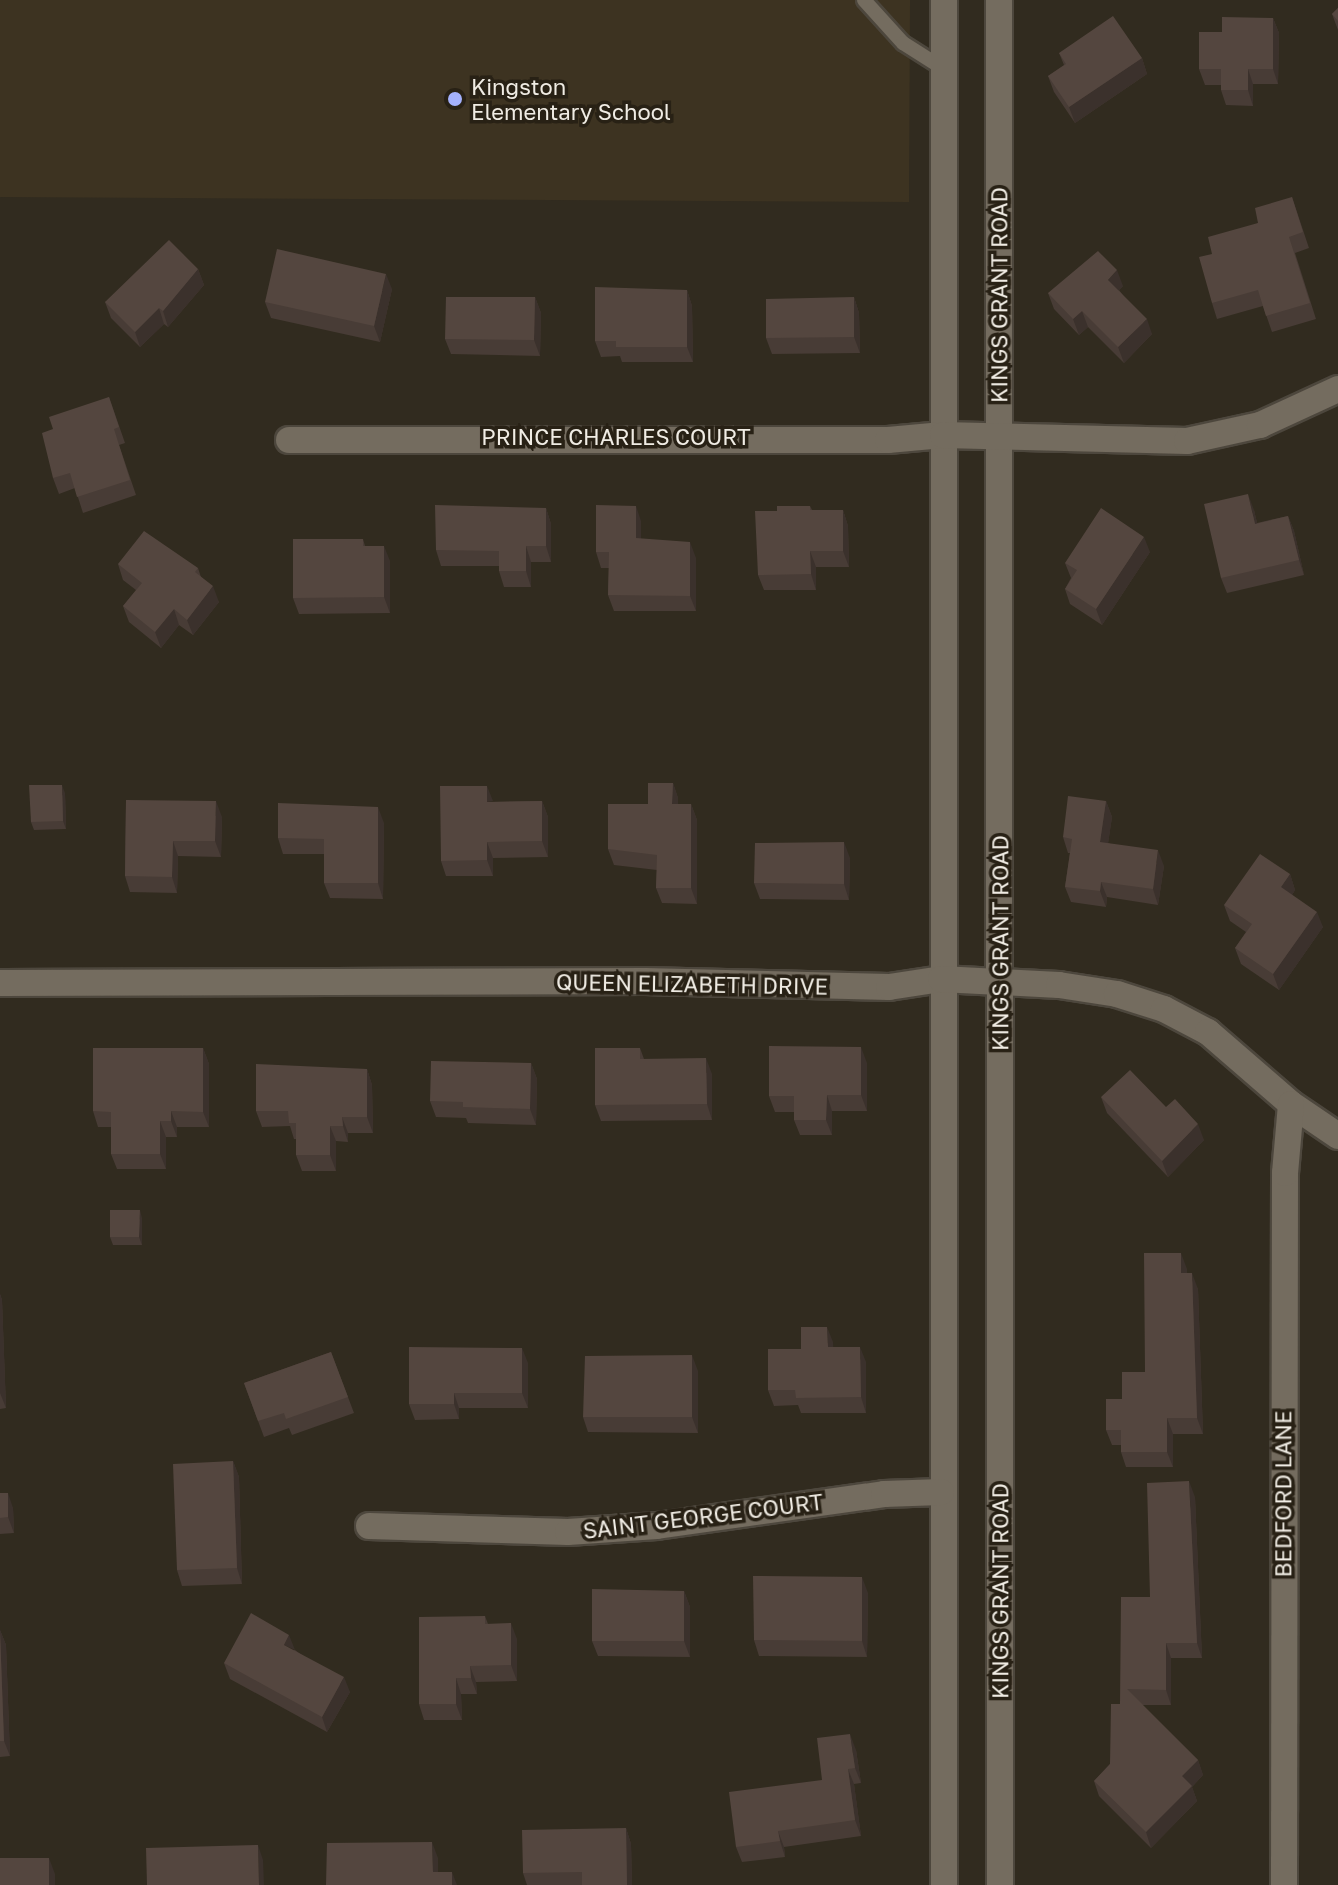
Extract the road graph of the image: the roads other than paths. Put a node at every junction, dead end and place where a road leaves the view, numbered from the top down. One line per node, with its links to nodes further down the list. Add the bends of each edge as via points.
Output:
1 (864, 0): 4 (lane, via 903,43)
2 (944, 0): 4 (street)
3 (999, 0): 7 (street, KINGS GRANT ROAD)
4 (944, 69): 6 (street)
5 (1338, 389): 7 (street, PRINCE CHARLES COURT, via 1220,437 1187,441)
6 (943, 435): 7 (street, PRINCE CHARLES COURT); 8 (street, PRINCE CHARLES COURT, via 888,440); 9 (street)
7 (999, 435): 10 (street, KINGS GRANT ROAD)
8 (289, 440)
9 (941, 979): 10 (street, QUEEN ELIZABETH DRIVE); 11 (street, QUEEN ELIZABETH DRIVE, via 889,987 645,981); 14 (street)
10 (1000, 981): 12 (street, QUEEN ELIZABETH DRIVE, via 1117,994 1164,1009 1208,1032); 17 (street, KINGS GRANT ROAD)
11 (0, 983)
12 (1291, 1104): 13 (street, QUEEN ELIZABETH DRIVE); 18 (street, BEDFORD LANE, via 1285,1205)
13 (1338, 1136)
14 (941, 1492): 15 (street, SAINT GEORGE COURT, via 884,1494 657,1526 583,1531); 16 (street)
15 (369, 1526)
16 (944, 1885)
17 (1000, 1885)
18 (1284, 1885)

